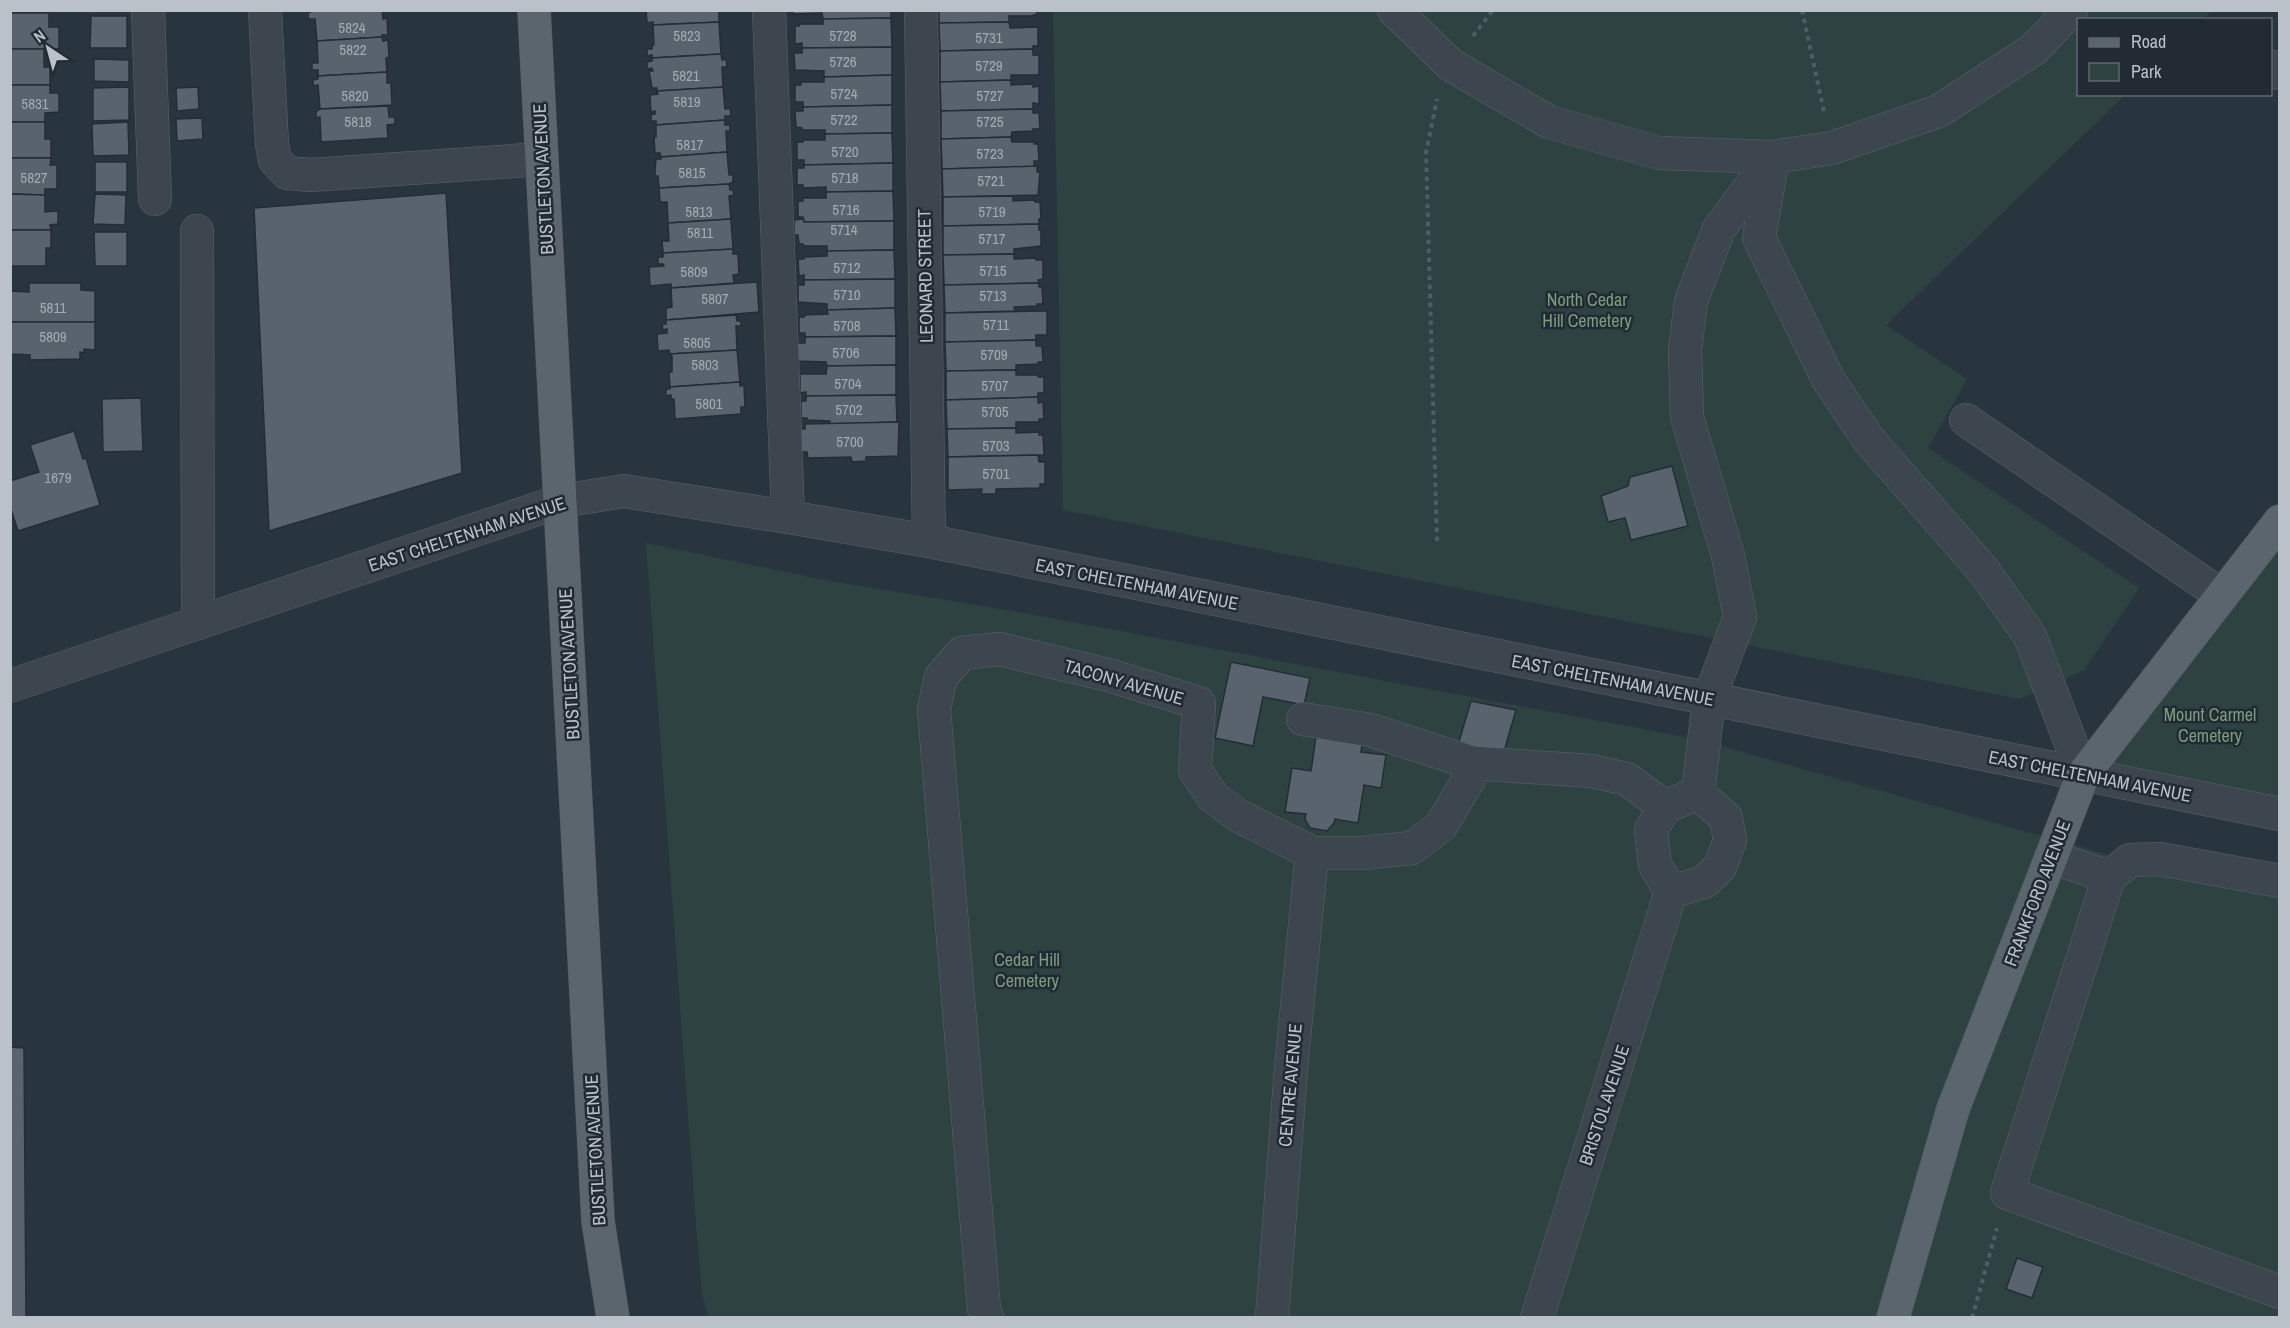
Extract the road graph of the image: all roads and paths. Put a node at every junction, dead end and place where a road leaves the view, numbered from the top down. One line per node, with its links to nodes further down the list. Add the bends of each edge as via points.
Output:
1 (148, 10): 14 (street)
2 (265, 10): 13 (street, via 272,144 275,160 287,173 311,175)
3 (534, 10): 13 (main road, BUSTLETON AVENUE)
4 (769, 10): 18 (street)
5 (921, 10): 21 (street, LEONARD STREET)
6 (1394, 10): 10 (street)
7 (1493, 10): 10 (path)
8 (1802, 10): 11 (path)
9 (2071, 10): 11 (street, via 2034,49 1939,111)
10 (1450, 65): 12 (street, via 1549,122 1659,153); 20 (path, via 1436,103 1426,153)
11 (1832, 148): 12 (street)
12 (1773, 157): 25 (street, via 1719,229 1691,301 1685,350 1687,417 1728,556 1740,617); 28 (street, via 1759,238 1828,379 1869,440 1983,570 2030,636)
13 (542, 159): 17 (main road, BUSTLETON AVENUE)
14 (155, 199)
15 (197, 231): 23 (street)
16 (1966, 420): 22 (street)
17 (561, 501): 18 (street, EAST CHELTENHAM AVENUE, via 624,492); 23 (street, EAST CHELTENHAM AVENUE); 39 (main road, BUSTLETON AVENUE, via 598,1221)
18 (788, 517): 21 (street, EAST CHELTENHAM AVENUE)
19 (2280, 521): 22 (main road, FRANKFORD AVENUE)
20 (1437, 541)
21 (929, 542): 25 (street, EAST CHELTENHAM AVENUE)
22 (2221, 595): 28 (main road, FRANKFORD AVENUE)
23 (198, 623): 24 (street, EAST CHELTENHAM AVENUE)
24 (10, 686)
25 (1708, 699): 28 (street, EAST CHELTENHAM AVENUE); 29 (street)
26 (1303, 719): 27 (street, via 1370,730)
27 (1472, 763): 30 (street, via 1592,771 1627,779); 32 (street, TACONY AVENUE, via 1469,779 1441,826 1412,848)
28 (2083, 775): 31 (street, EAST CHELTENHAM AVENUE); 33 (main road, FRANKFORD AVENUE)
29 (1698, 793): 30 (street); 36 (street, via 1726,818 1730,840 1720,867 1704,882)
30 (1665, 807): 36 (street, via 1651,830 1655,865)
31 (2280, 814)
32 (1312, 853): 40 (street, TACONY AVENUE, via 1237,815 1213,797 1196,770 1199,704 1108,675 999,649 962,653 941,677 934,709); 41 (street, CENTRE AVENUE)
33 (2051, 857): 34 (street); 43 (main road, FRANKFORD AVENUE, via 1953,1109)
34 (2109, 878): 35 (street, via 2130,860 2160,859); 37 (street)
35 (2280, 881)
36 (1671, 892): 42 (street, BRISTOL AVENUE)
37 (2007, 1193): 38 (street); 44 (path)
38 (2280, 1292)
39 (613, 1317)
40 (987, 1317)
41 (1272, 1317)
42 (1537, 1317)
43 (1893, 1317)
44 (1972, 1317)

